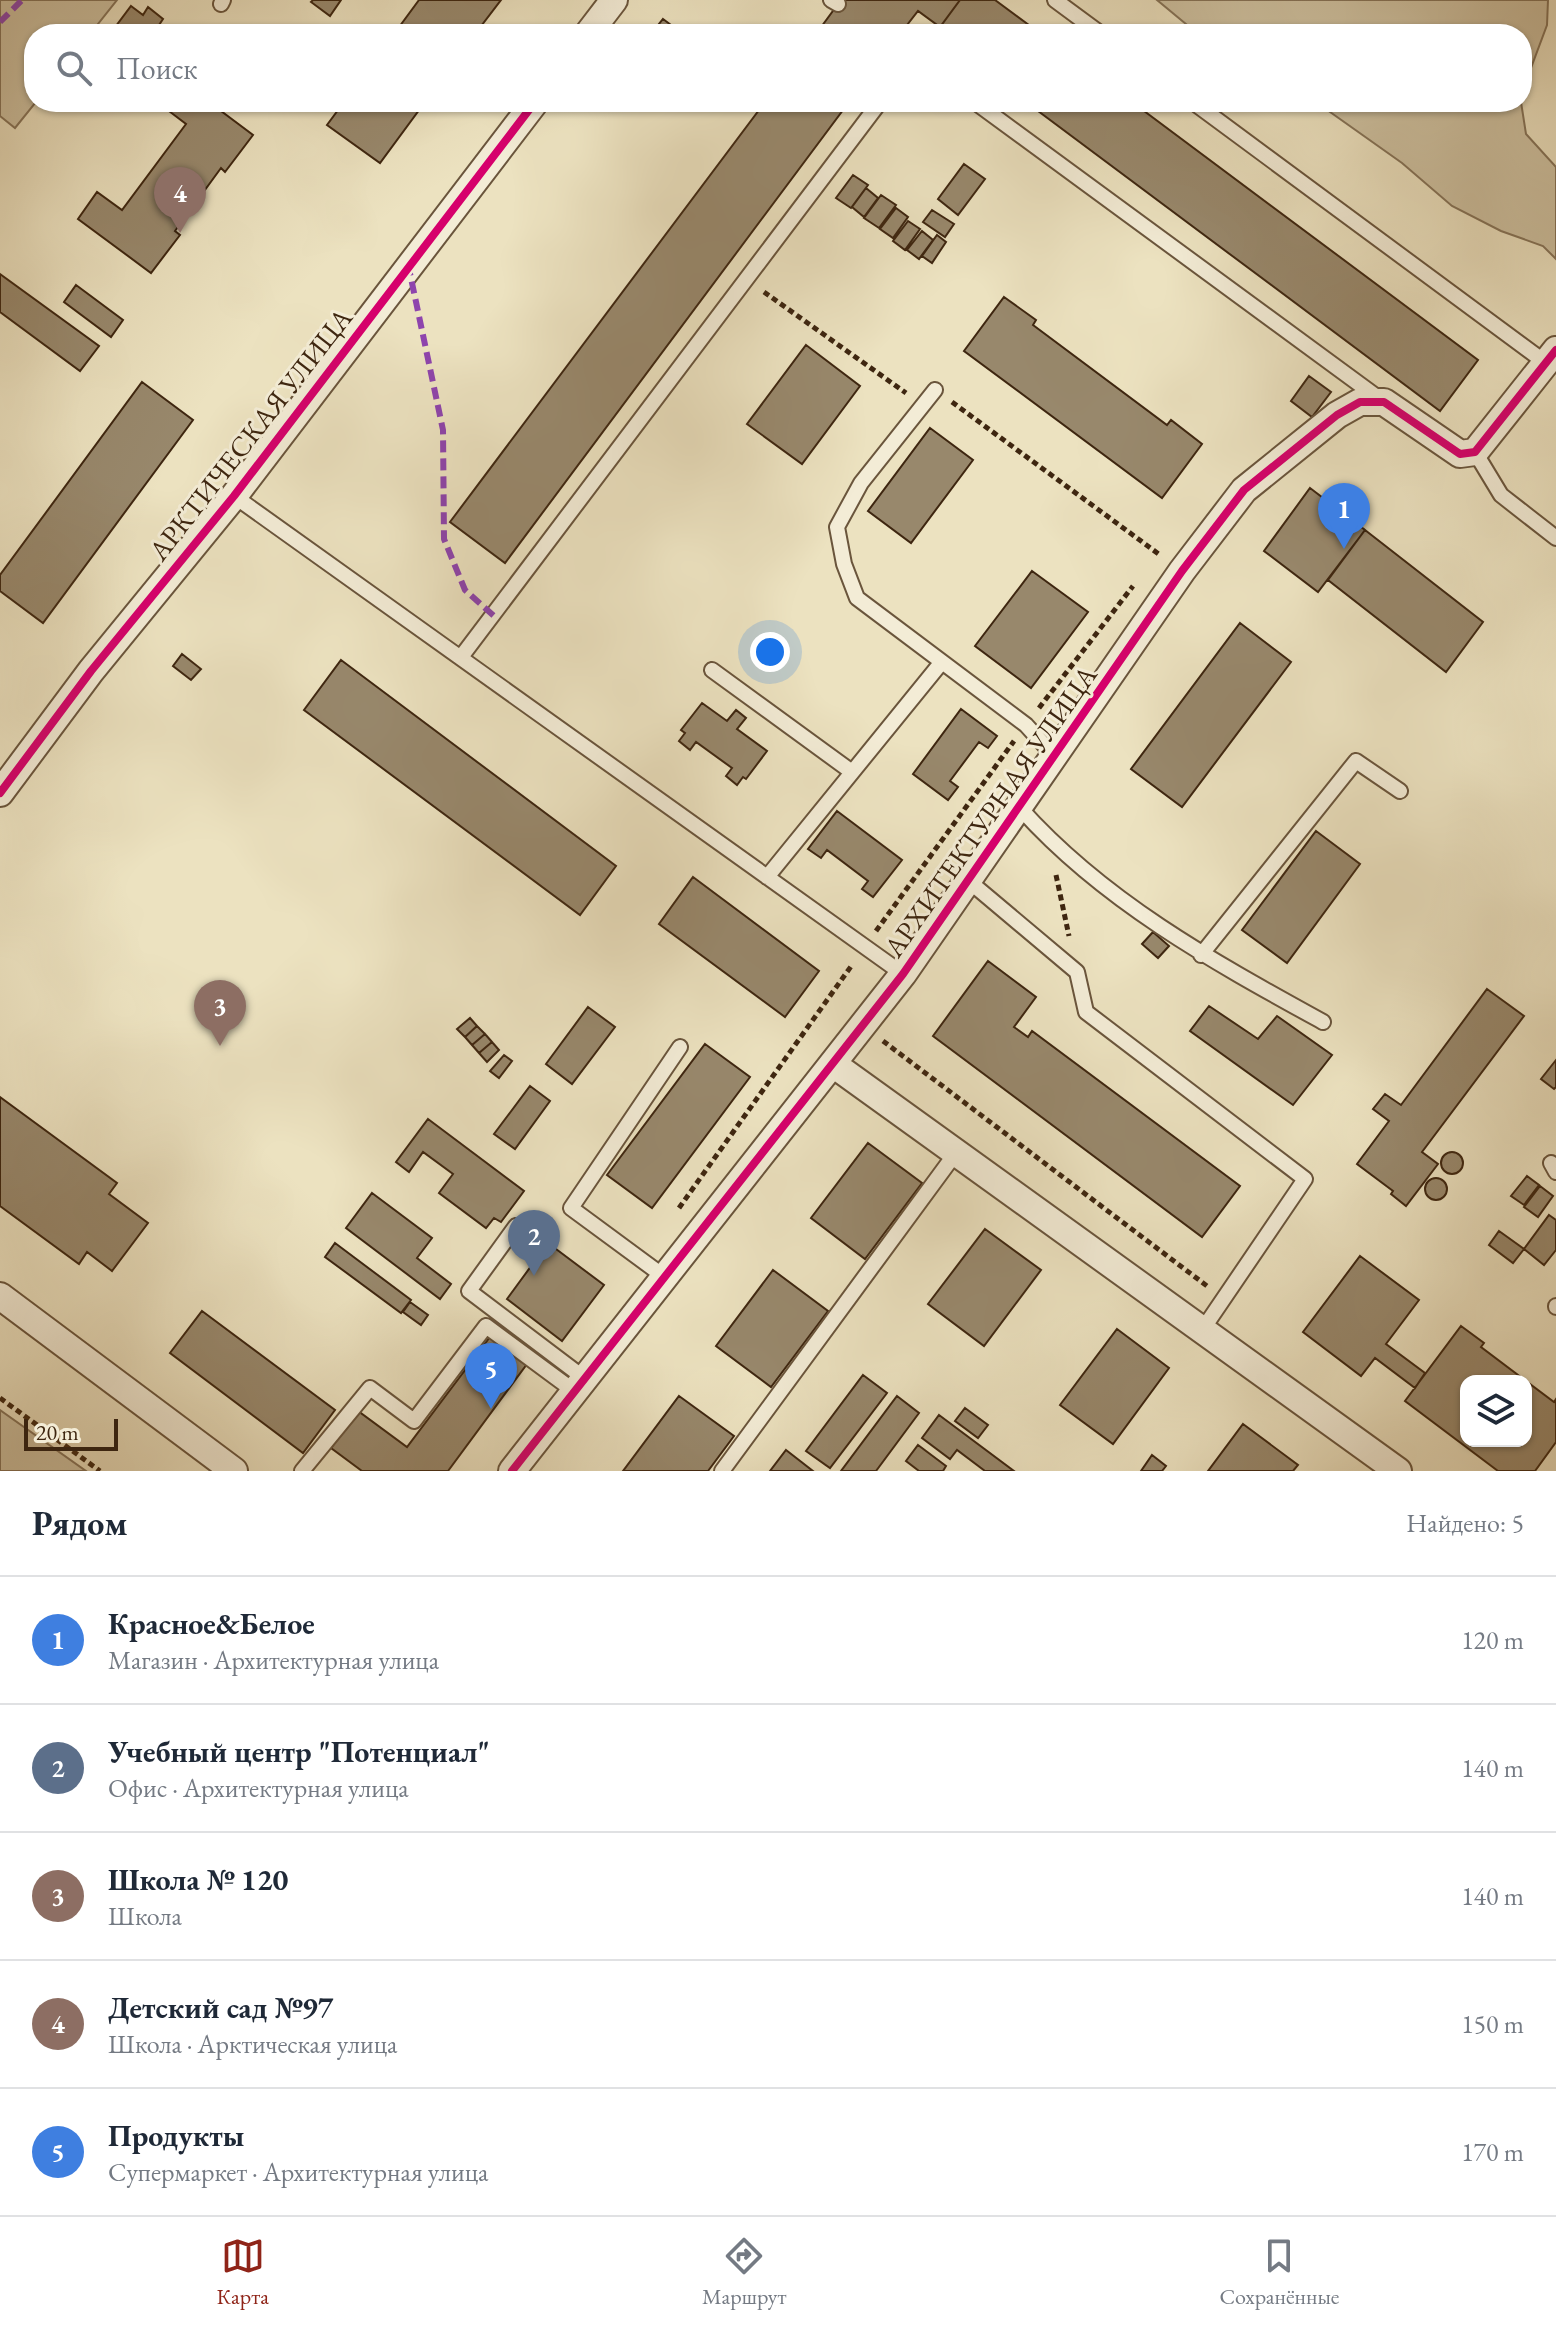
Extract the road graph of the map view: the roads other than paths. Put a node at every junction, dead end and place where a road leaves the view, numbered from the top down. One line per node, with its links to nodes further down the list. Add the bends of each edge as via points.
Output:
1 (1055, 0): 4 (lane)
2 (610, 1): 3 (street)
3 (595, 24)
4 (1087, 24)
5 (527, 112): 13 (street, АРКТИЧЕСКАЯ УЛИЦА)
6 (872, 112): 15 (lane)
7 (989, 112): 11 (lane)
8 (1207, 112): 9 (lane)
9 (1553, 361): 12 (street)
10 (935, 390): 16 (lane, via 861,483 837,527 857,598)
11 (1384, 402): 12 (street, via 1460,454); 18 (street, АРХИТЕКТУРНАЯ УЛИЦА, via 1360,402 1337,415 1244,490)
12 (1475, 452): 14 (lane, via 1501,495)
13 (234, 496): 15 (lane); 21 (street, АРКТИЧЕСКАЯ УЛИЦА, via 91,671)
14 (1556, 538)
15 (461, 657): 23 (lane)
16 (941, 663): 18 (lane, via 1026,725); 19 (lane)
17 (712, 670): 19 (lane)
18 (1055, 757): 22 (street, АРХИТЕКТУРНАЯ УЛИЦА)
19 (852, 772): 23 (lane)
20 (1400, 791): 25 (lane, via 1356,761)
21 (0, 793)
22 (1020, 808): 24 (street, АРХИТЕКТУРНАЯ УЛИЦА); 25 (lane, via 1048,839)
23 (767, 877): 26 (lane)
24 (970, 882): 26 (street, АРХИТЕКТУРНАЯ УЛИЦА); 34 (lane, via 1077,972 1086,1012 1305,1179)
25 (1201, 955): 27 (lane)
26 (903, 974): 29 (street, АРХИТЕКТУРНАЯ УЛИЦА)
27 (1323, 1022)
28 (680, 1047): 32 (lane, via 571,1208)
29 (833, 1064): 30 (street); 32 (street, АРХИТЕКТУРНАЯ УЛИЦА)
30 (955, 1154): 34 (street); 39 (lane)
31 (516, 1226): 35 (lane, via 469,1291)
32 (666, 1278): 35 (street, АРХИТЕКТУРНАЯ УЛИЦА)
33 (0, 1296): 36 (street)
34 (1203, 1329): 40 (street)
35 (579, 1384): 37 (lane, via 486,1326 414,1421 370,1388); 38 (street, АРХИТЕКТУРНАЯ УЛИЦА)
36 (234, 1471)
37 (302, 1471)
38 (512, 1471)
39 (722, 1471)
40 (1398, 1471)

